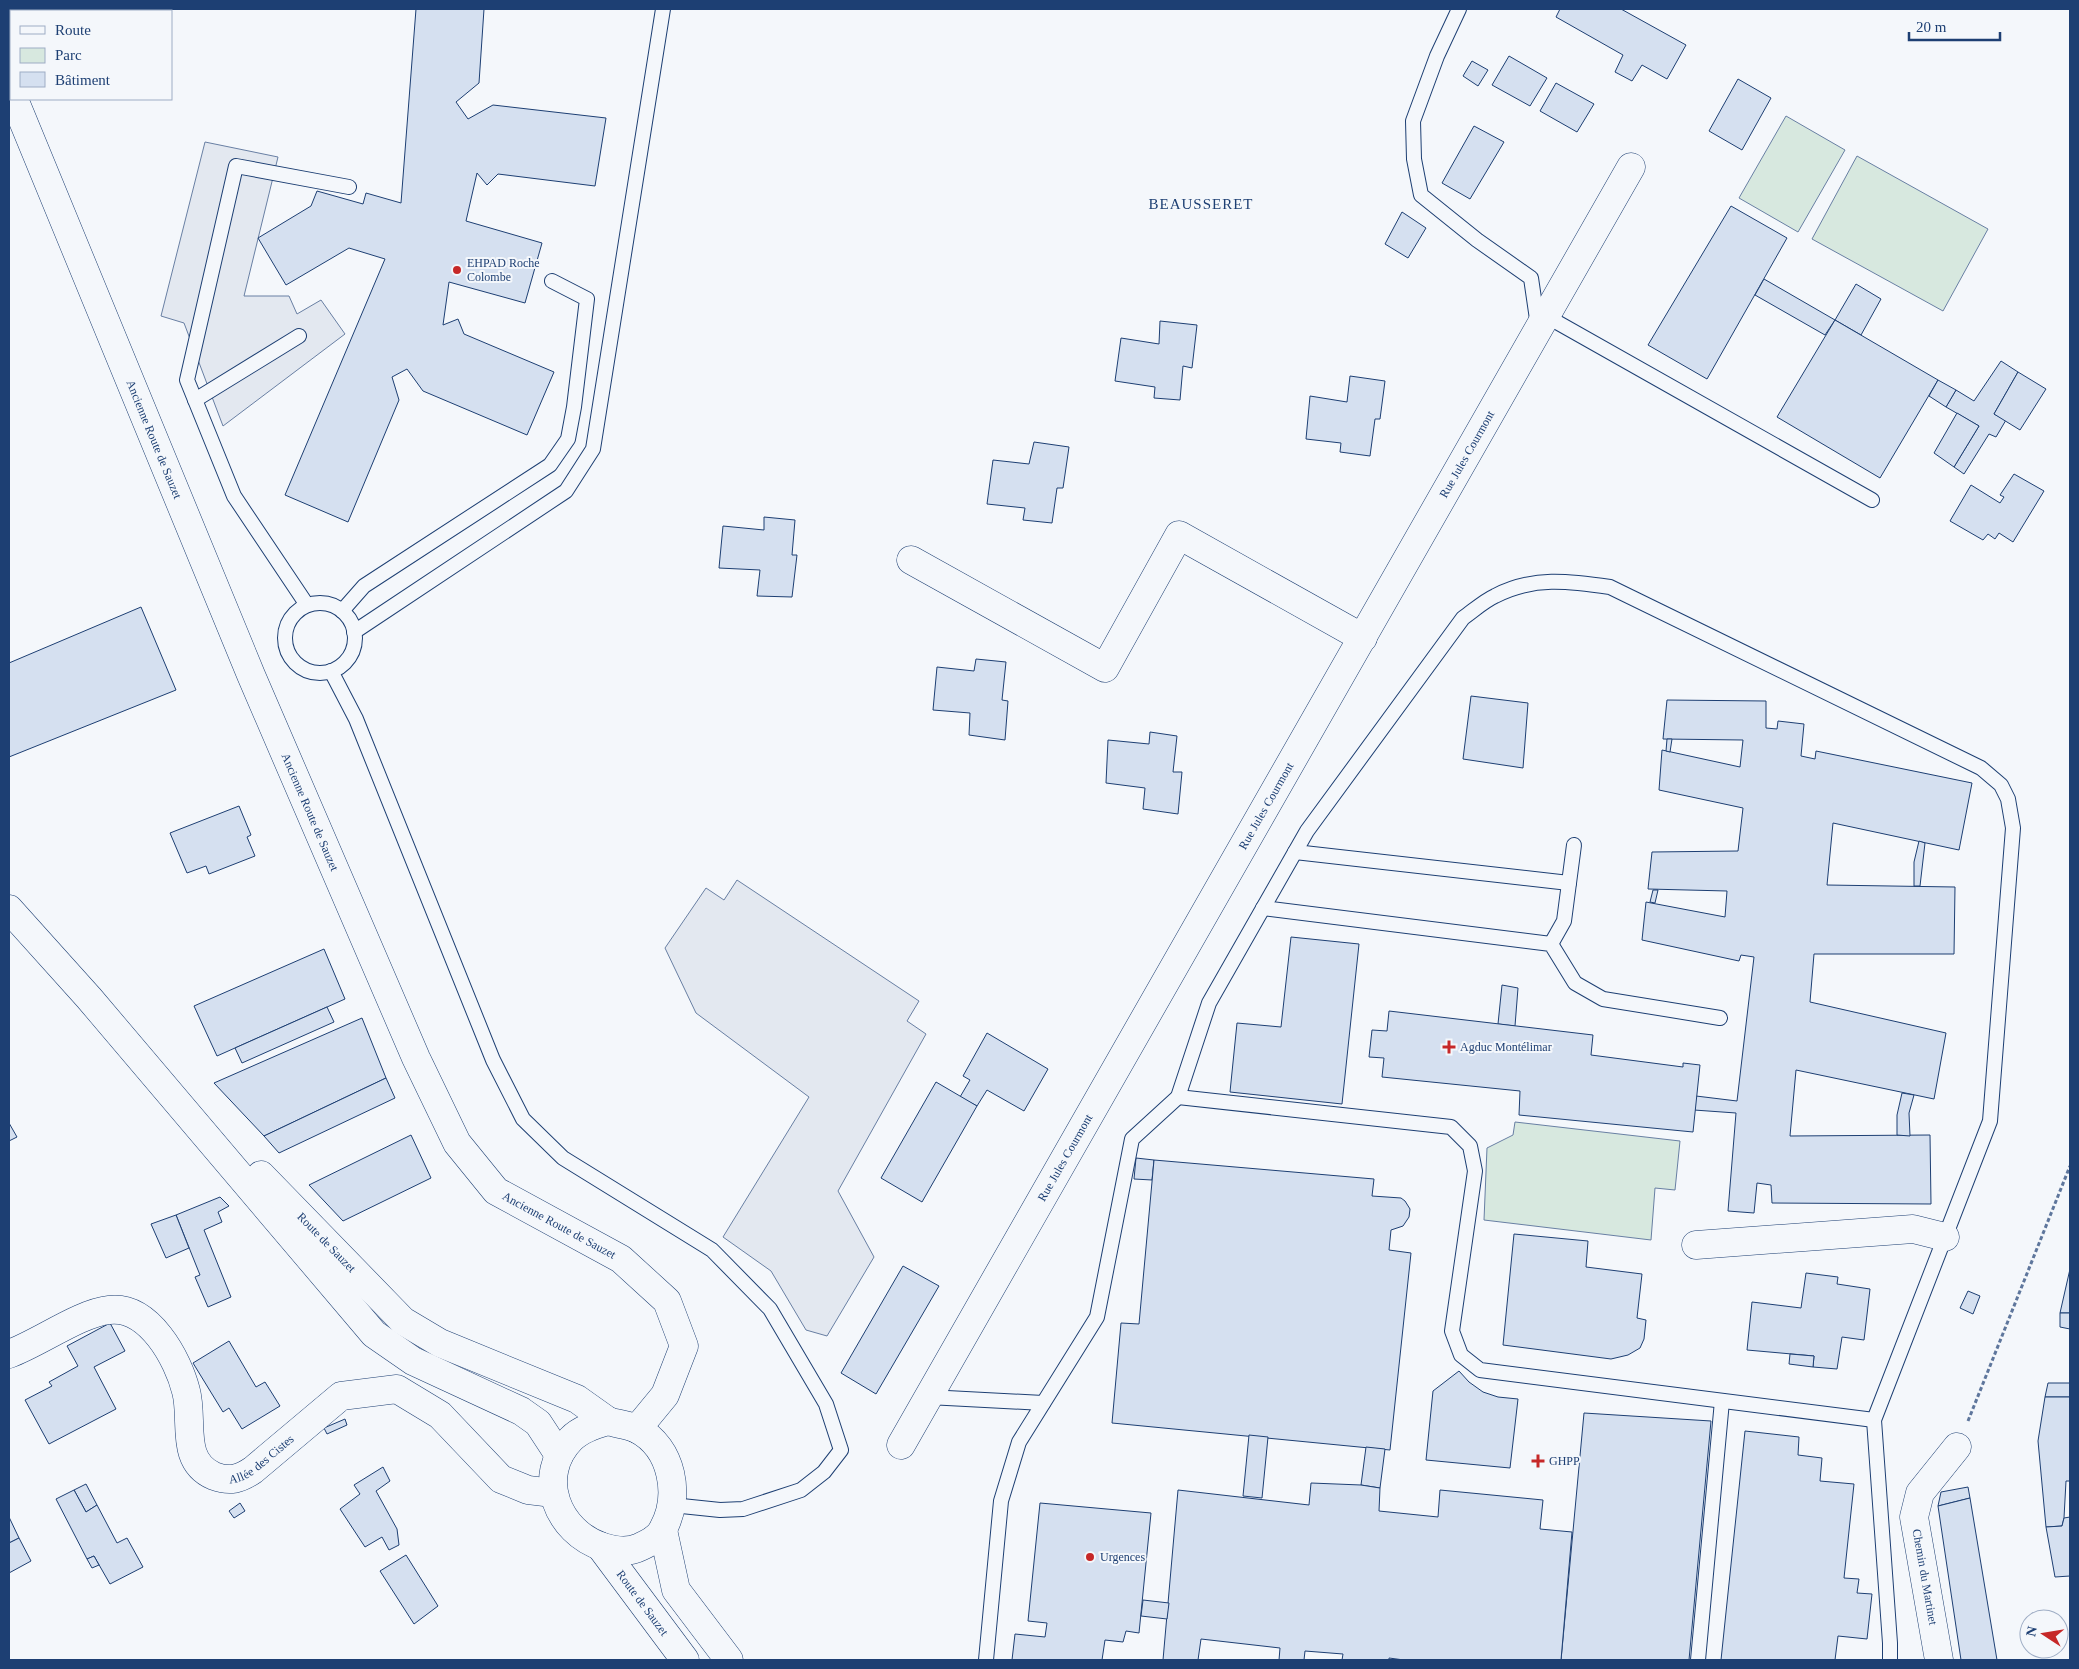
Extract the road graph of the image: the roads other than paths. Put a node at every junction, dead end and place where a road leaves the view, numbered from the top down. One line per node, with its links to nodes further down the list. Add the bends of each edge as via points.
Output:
1 (663, 9): 14 (lane, via 593,449 566,491)
2 (1459, 9): 7 (lane, via 1413,121 1414,160 1421,195 1531,278)
3 (14, 100): 34 (street, Ancienne Route de Sauzet, via 251,675 416,1058 457,1143 496,1191 621,1259 667,1301 684,1346 665,1395)
4 (1631, 167): 7 (street, Rue Jules Courmont)
5 (349, 187): 9 (lane, via 236,166 187,380)
6 (552, 281): 13 (lane, via 587,299 568,439 550,465 364,586)
7 (1542, 322): 10 (lane); 15 (street, Rue Jules Courmont)
8 (298, 336): 9 (lane)
9 (195, 400): 12 (lane, via 234,496)
10 (1872, 500)
11 (911, 560): 15 (street, via 1105,668 1179,534)
12 (307, 605): 13 (lane, via 326,604); 16 (lane, via 297,612 285,632 289,656 308,671)
13 (342, 611): 14 (lane)
14 (354, 632): 16 (lane, via 350,655)
15 (1362, 638): 29 (street, Rue Jules Courmont)
16 (332, 671): 39 (lane, via 356,719 493,1060 523,1118 563,1158 712,1250 770,1309 826,1404 840,1450 824,1472 801,1490 743,1509)
17 (1574, 845): 19 (lane)
18 (1295, 852): 19 (lane); 20 (lane); 26 (lane, via 1307,830 1463,618 1493,596 1521,584 1565,580 1610,587 1981,768 2001,785 2008,799 2013,828 1990,1121)
19 (1569, 883): 22 (lane, via 1564,921)
20 (1263, 908): 22 (lane); 25 (lane, via 1209,1003)
21 (9, 909): 23 (street, Route de Sauzet)
22 (1551, 944): 24 (lane, via 1575,983 1604,999)
23 (89, 998): 33 (street, Route de Sauzet, via 403,1321 440,1343 577,1399); 37 (street, Route de Sauzet, via 374,1334 413,1361 521,1411 538,1423)
24 (1720, 1018)
25 (1178, 1097): 30 (lane, via 1451,1127 1470,1146 1475,1171 1452,1331 1462,1354 1480,1370); 31 (lane, via 1132,1139 1097,1317)
26 (1945, 1237): 27 (street, via 1912,1230); 32 (lane)
27 (1696, 1245)
28 (9, 1354): 38 (street, Allée des Cistes, via 90,1315 110,1310 130,1311 148,1323 172,1356 187,1392 188,1432 195,1459 205,1472 221,1478 238,1479 341,1396 397,1389 440,1415 501,1479 528,1490)
29 (928, 1397): 31 (lane); 35 (street, Rue Jules Courmont)
30 (1722, 1401): 32 (lane); 45 (lane)
31 (1043, 1403): 44 (lane, via 1019,1442 1001,1501)
32 (1874, 1420): 46 (lane)
33 (608, 1421): 34 (street); 37 (street, via 588,1427 572,1438)
34 (637, 1429): 39 (street, via 654,1443 666,1462 673,1483)
35 (901, 1444)
36 (1957, 1447): 47 (street, Chemin du Martinet, via 1920,1492 1914,1517)
37 (559, 1455): 38 (street, via 553,1473)
38 (553, 1493): 41 (street, via 569,1525 583,1538)
39 (672, 1505): 40 (street)
40 (663, 1530): 41 (street, via 650,1543 634,1550 617,1551); 43 (street, via 676,1590)
41 (600, 1546): 42 (street, Route de Sauzet)
42 (685, 1660)
43 (728, 1660)
44 (986, 1660)
45 (1698, 1660)
46 (1890, 1660)
47 (1939, 1660)

